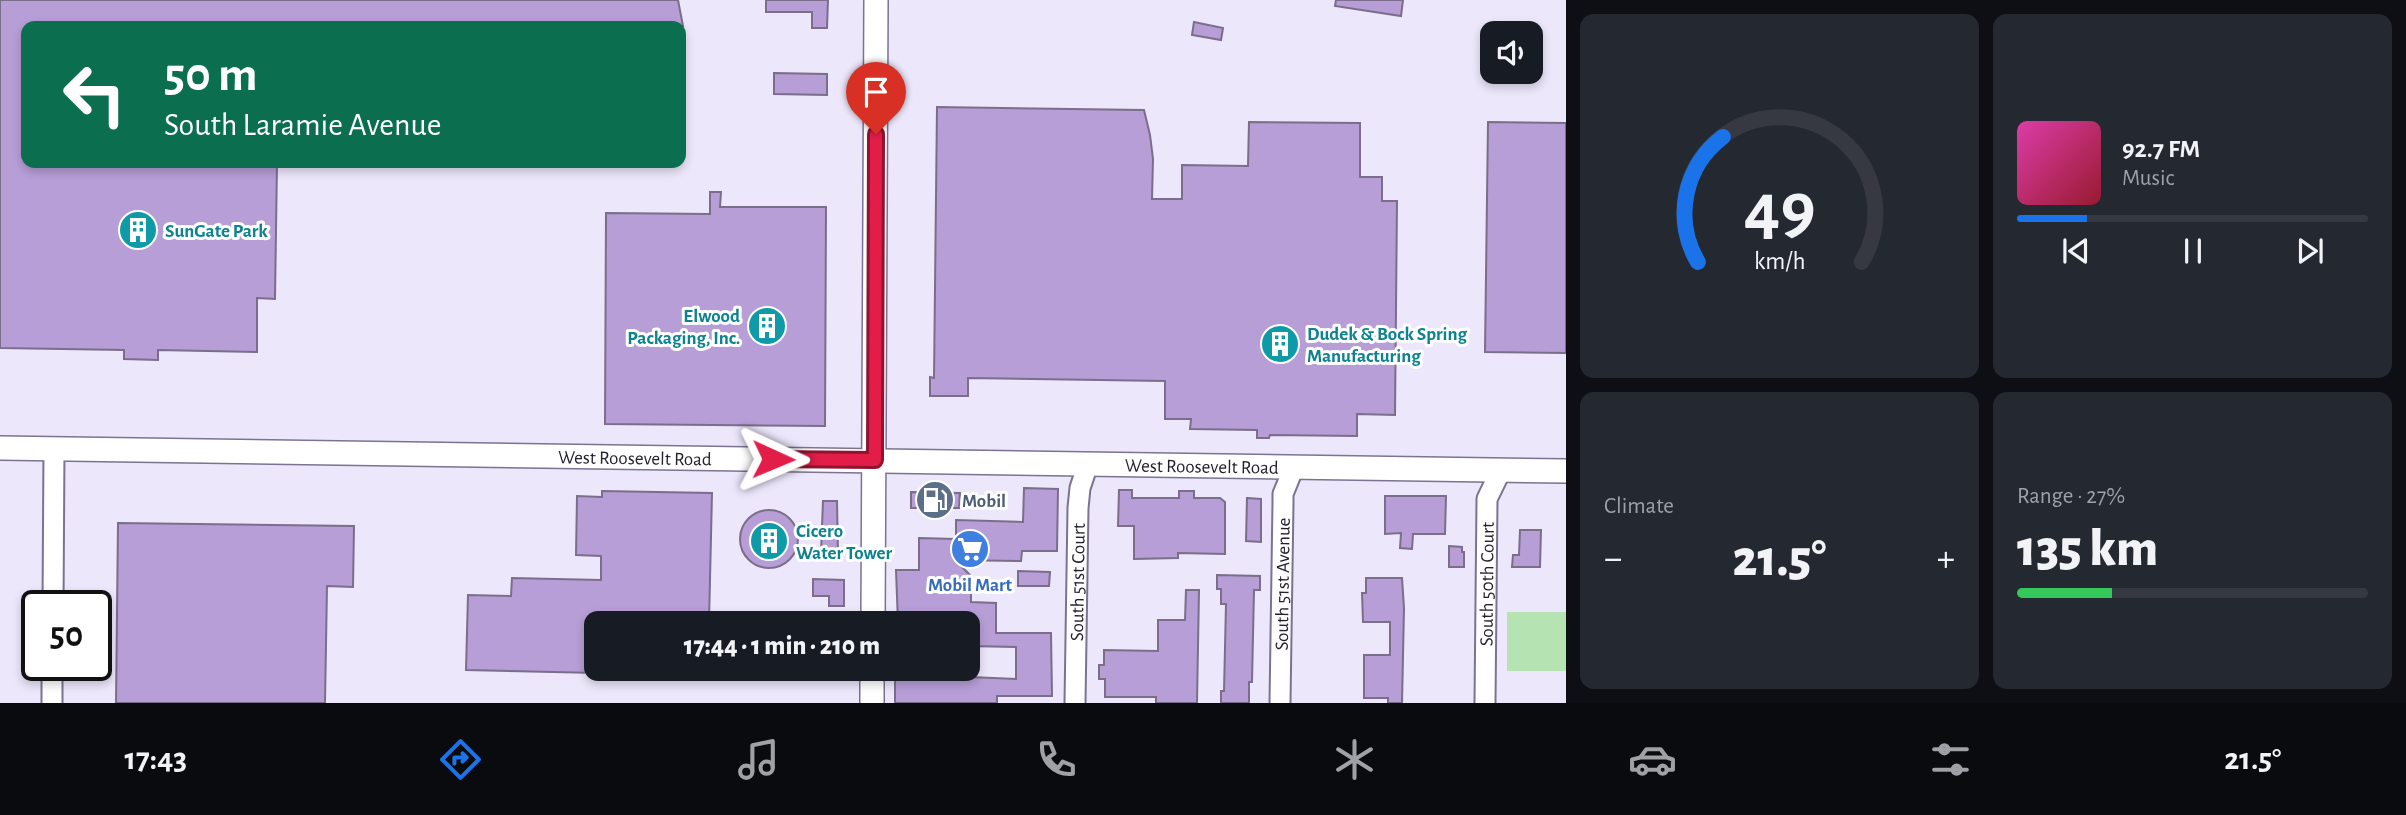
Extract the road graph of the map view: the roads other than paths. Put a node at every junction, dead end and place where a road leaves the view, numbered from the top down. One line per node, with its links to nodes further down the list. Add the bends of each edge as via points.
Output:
1 (876, 0): 4 (main road)
2 (0, 448): 3 (main road, West Roosevelt Road)
3 (54, 449): 4 (main road, West Roosevelt Road); 9 (street)
4 (875, 460): 5 (main road, West Roosevelt Road); 10 (main road)
5 (1088, 464): 6 (main road, West Roosevelt Road); 15 (street, South 51st Court, via 1078,508)
6 (1294, 467): 7 (main road, West Roosevelt Road); 16 (street, South 51st Avenue, via 1283,494)
7 (1501, 470): 8 (main road, West Roosevelt Road); 17 (street, South 50th Court, via 1487,499)
8 (1566, 471)
9 (53, 590)
10 (873, 611)
11 (52, 681): 13 (street)
12 (872, 681): 14 (main road)
13 (52, 703)
14 (872, 703)
15 (1075, 703)
16 (1280, 703)
17 (1485, 703)

